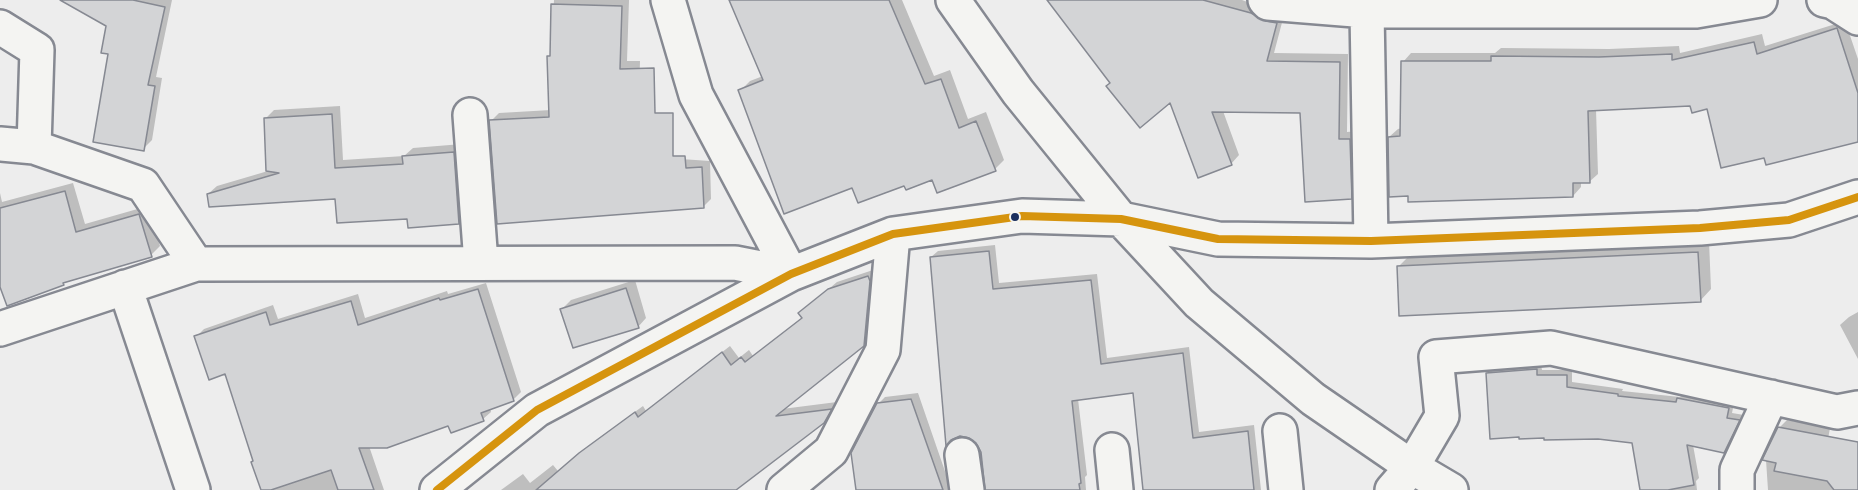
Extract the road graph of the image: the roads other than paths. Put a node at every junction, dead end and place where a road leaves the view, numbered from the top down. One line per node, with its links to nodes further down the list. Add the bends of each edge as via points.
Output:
1 (668, 0): 19 (street, via 696,94)
2 (953, 0): 14 (street, via 1018,92)
3 (1265, 0): 7 (street)
4 (1760, 0): 6 (street)
5 (1824, 0): 8 (street)
6 (1695, 5): 7 (street)
7 (1367, 11): 16 (street)
8 (1858, 18)
9 (0, 27): 12 (street, via 37,50)
10 (470, 115): 17 (street)
11 (0, 144): 12 (street)
12 (34, 147): 18 (street, via 143,185)
13 (1858, 198): 16 (street, via 1789,220 1700,228)
14 (1121, 219): 15 (street, via 1022,216); 16 (street, via 1218,239); 27 (street, via 1199,303)
15 (893, 234): 19 (street); 28 (street, via 883,350 831,451)
16 (1371, 241)
17 (481, 263): 18 (street); 19 (street, via 735,262)
18 (196, 264): 20 (street)
19 (791, 274): 29 (street, via 537,410)
20 (125, 287): 21 (street); 30 (street)
21 (0, 329)
22 (1771, 397): 23 (street, via 1836,412); 27 (street, via 1551,348 1436,357 1442,416); 36 (street, via 1737,470)
23 (1858, 408)
24 (1280, 431): 34 (street)
25 (1112, 450): 33 (street)
26 (962, 455): 32 (street)
27 (1402, 478): 35 (street)
28 (811, 479): 31 (street)
29 (442, 488)
30 (193, 490)
31 (784, 490)
32 (967, 490)
33 (1116, 490)
34 (1286, 490)
35 (1451, 490)
36 (1737, 490)

